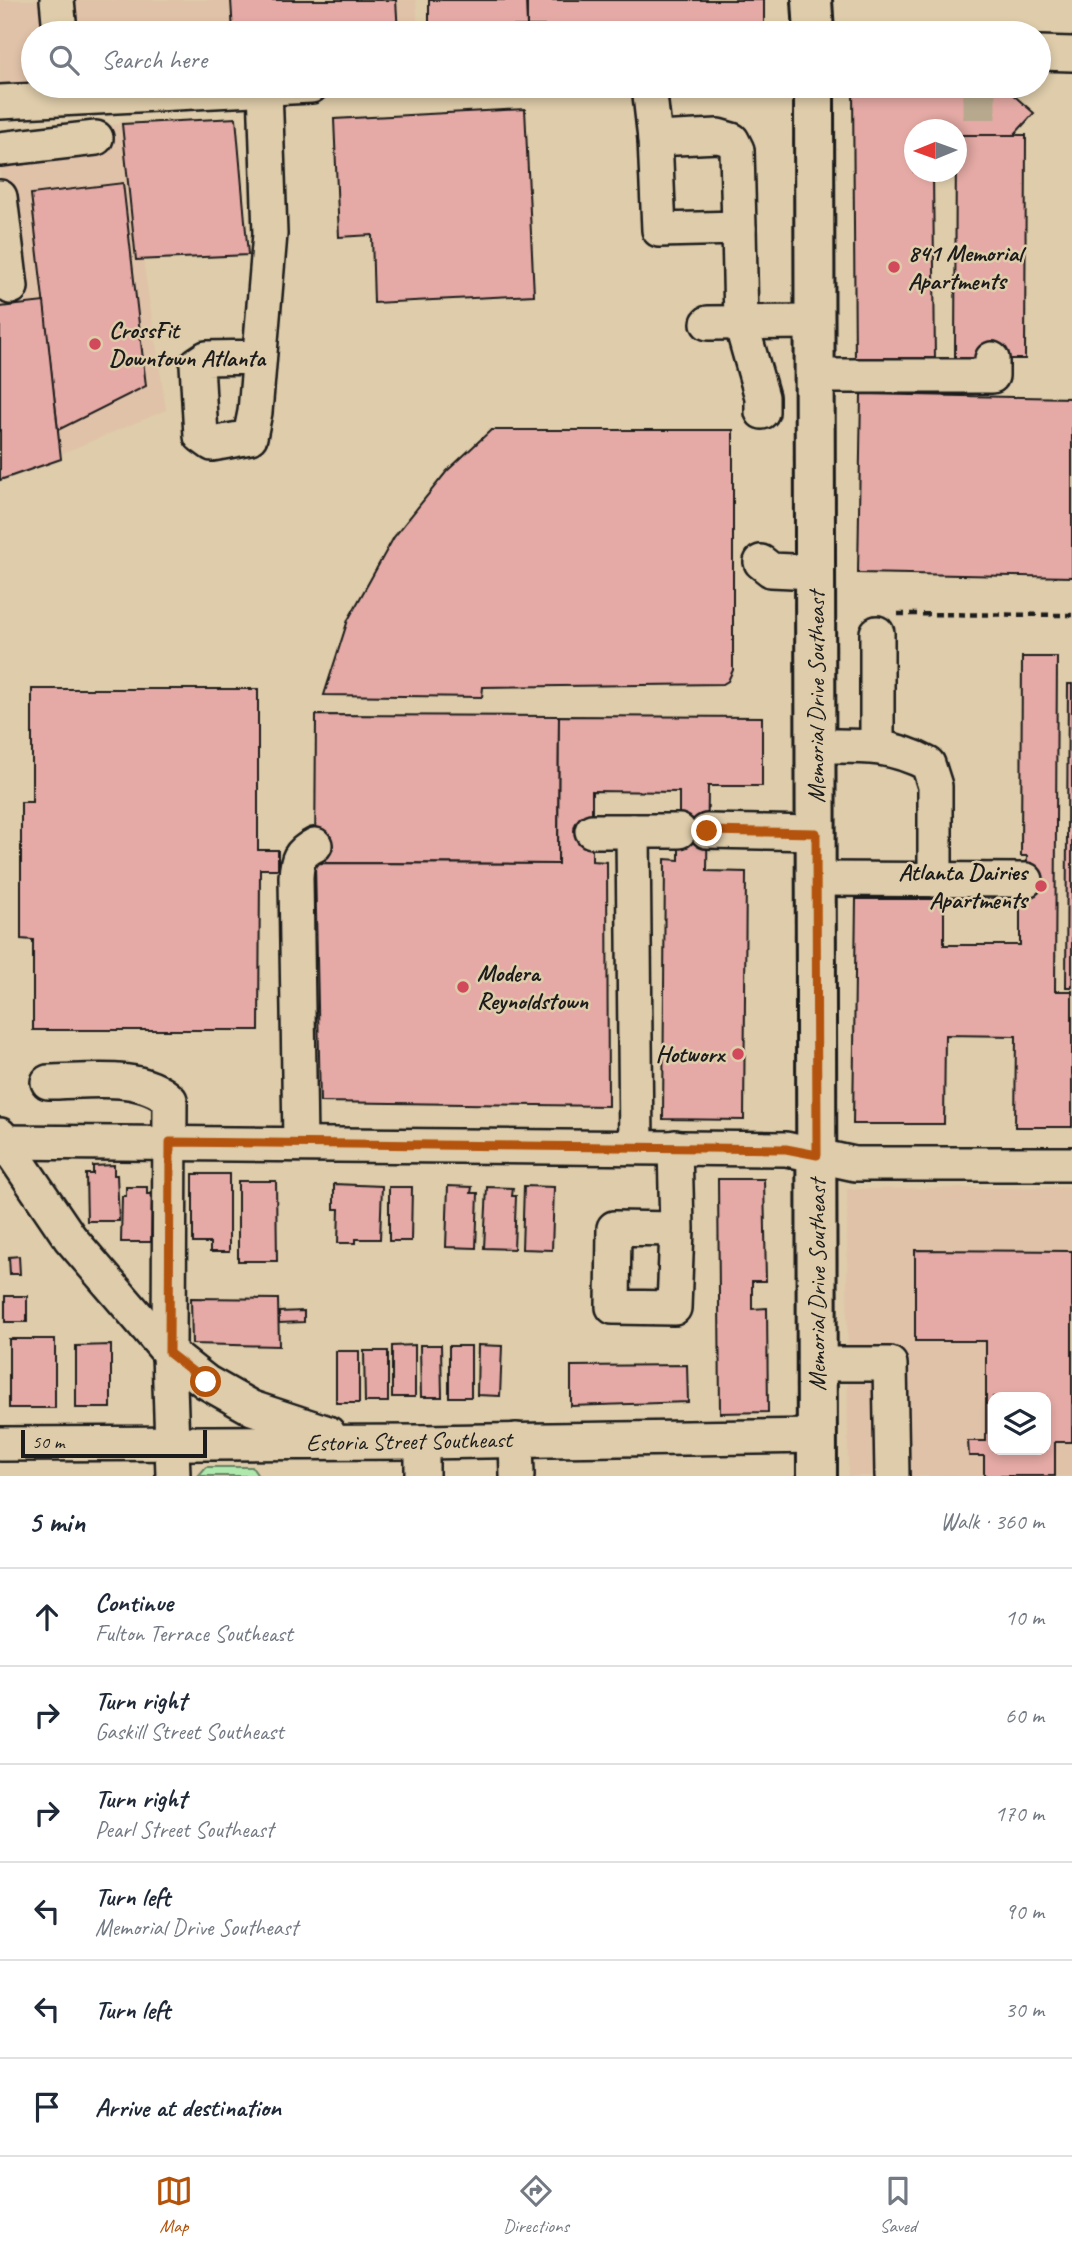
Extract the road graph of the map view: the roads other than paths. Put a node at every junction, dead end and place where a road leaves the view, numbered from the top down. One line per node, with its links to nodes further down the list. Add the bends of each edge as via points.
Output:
1 (812, 0): 2 (main road)
2 (813, 21)
3 (1051, 53): 4 (street)
4 (1072, 54)
5 (76, 98): 9 (street)
6 (265, 98): 19 (street, via 270,234)
7 (650, 98): 11 (street)
8 (814, 98): 16 (main road, Memorial Drive Southeast)
9 (0, 102)
10 (96, 138): 12 (street)
11 (655, 139): 14 (street, via 718,136 732,140 737,150); 14 (street, via 659,230)
12 (0, 149)
13 (0, 197): 15 (street)
14 (738, 228): 18 (street)
15 (11, 287)
16 (815, 322): 18 (street); 21 (main road, Memorial Drive Southeast)
17 (708, 323): 18 (street)
18 (741, 323): 22 (street)
19 (259, 357)
20 (992, 359): 21 (street, via 992,376)
21 (815, 376): 24 (main road, Memorial Drive Southeast)
22 (762, 412)
23 (761, 562): 24 (street, via 771,570)
24 (815, 572): 26 (main road, Memorial Drive Southeast)
25 (883, 624): 27 (street)
26 (816, 746): 27 (street); 30 (main road, Memorial Drive Southeast)
27 (877, 747): 33 (street, via 909,754 928,765 936,796)
28 (592, 831): 29 (street)
29 (633, 831): 30 (street); 39 (street)
30 (816, 833): 32 (main road, Memorial Drive Southeast)
31 (315, 845): 38 (street, via 303,851 296,869)
32 (816, 879): 33 (street); 41 (main road, Memorial Drive Southeast)
33 (935, 880): 34 (street)
34 (1026, 880)
35 (48, 1082): 37 (street, via 132,1081 160,1090 170,1100)
36 (1, 1139): 37 (street); 44 (street, via 70,1238)
37 (170, 1142): 38 (street); 44 (street)
38 (300, 1143): 39 (street)
39 (636, 1147): 40 (street)
40 (675, 1147): 41 (street, via 786,1149); 43 (street)
41 (817, 1155): 42 (street, via 855,1164); 45 (main road, Memorial Drive Southeast)
42 (1072, 1164)
43 (677, 1229)
44 (169, 1353): 48 (street, via 206,1382 252,1408); 50 (street)
45 (817, 1364): 46 (main road, Memorial Drive Southeast); 56 (street, via 890,1364)
46 (817, 1436): 47 (street, Estoria Street Southeast); 55 (main road, Memorial Drive Southeast)
47 (516, 1440): 49 (street, Estoria Street Southeast); 54 (street)
48 (354, 1441): 49 (street, Estoria Street Southeast); 50 (street, Estoria Street Southeast)
49 (422, 1442): 53 (street)
50 (173, 1443): 51 (street, Estoria Street Southeast); 52 (street)
51 (0, 1444)
52 (173, 1476)
53 (422, 1476)
54 (517, 1476)
55 (817, 1476)
56 (891, 1476)

